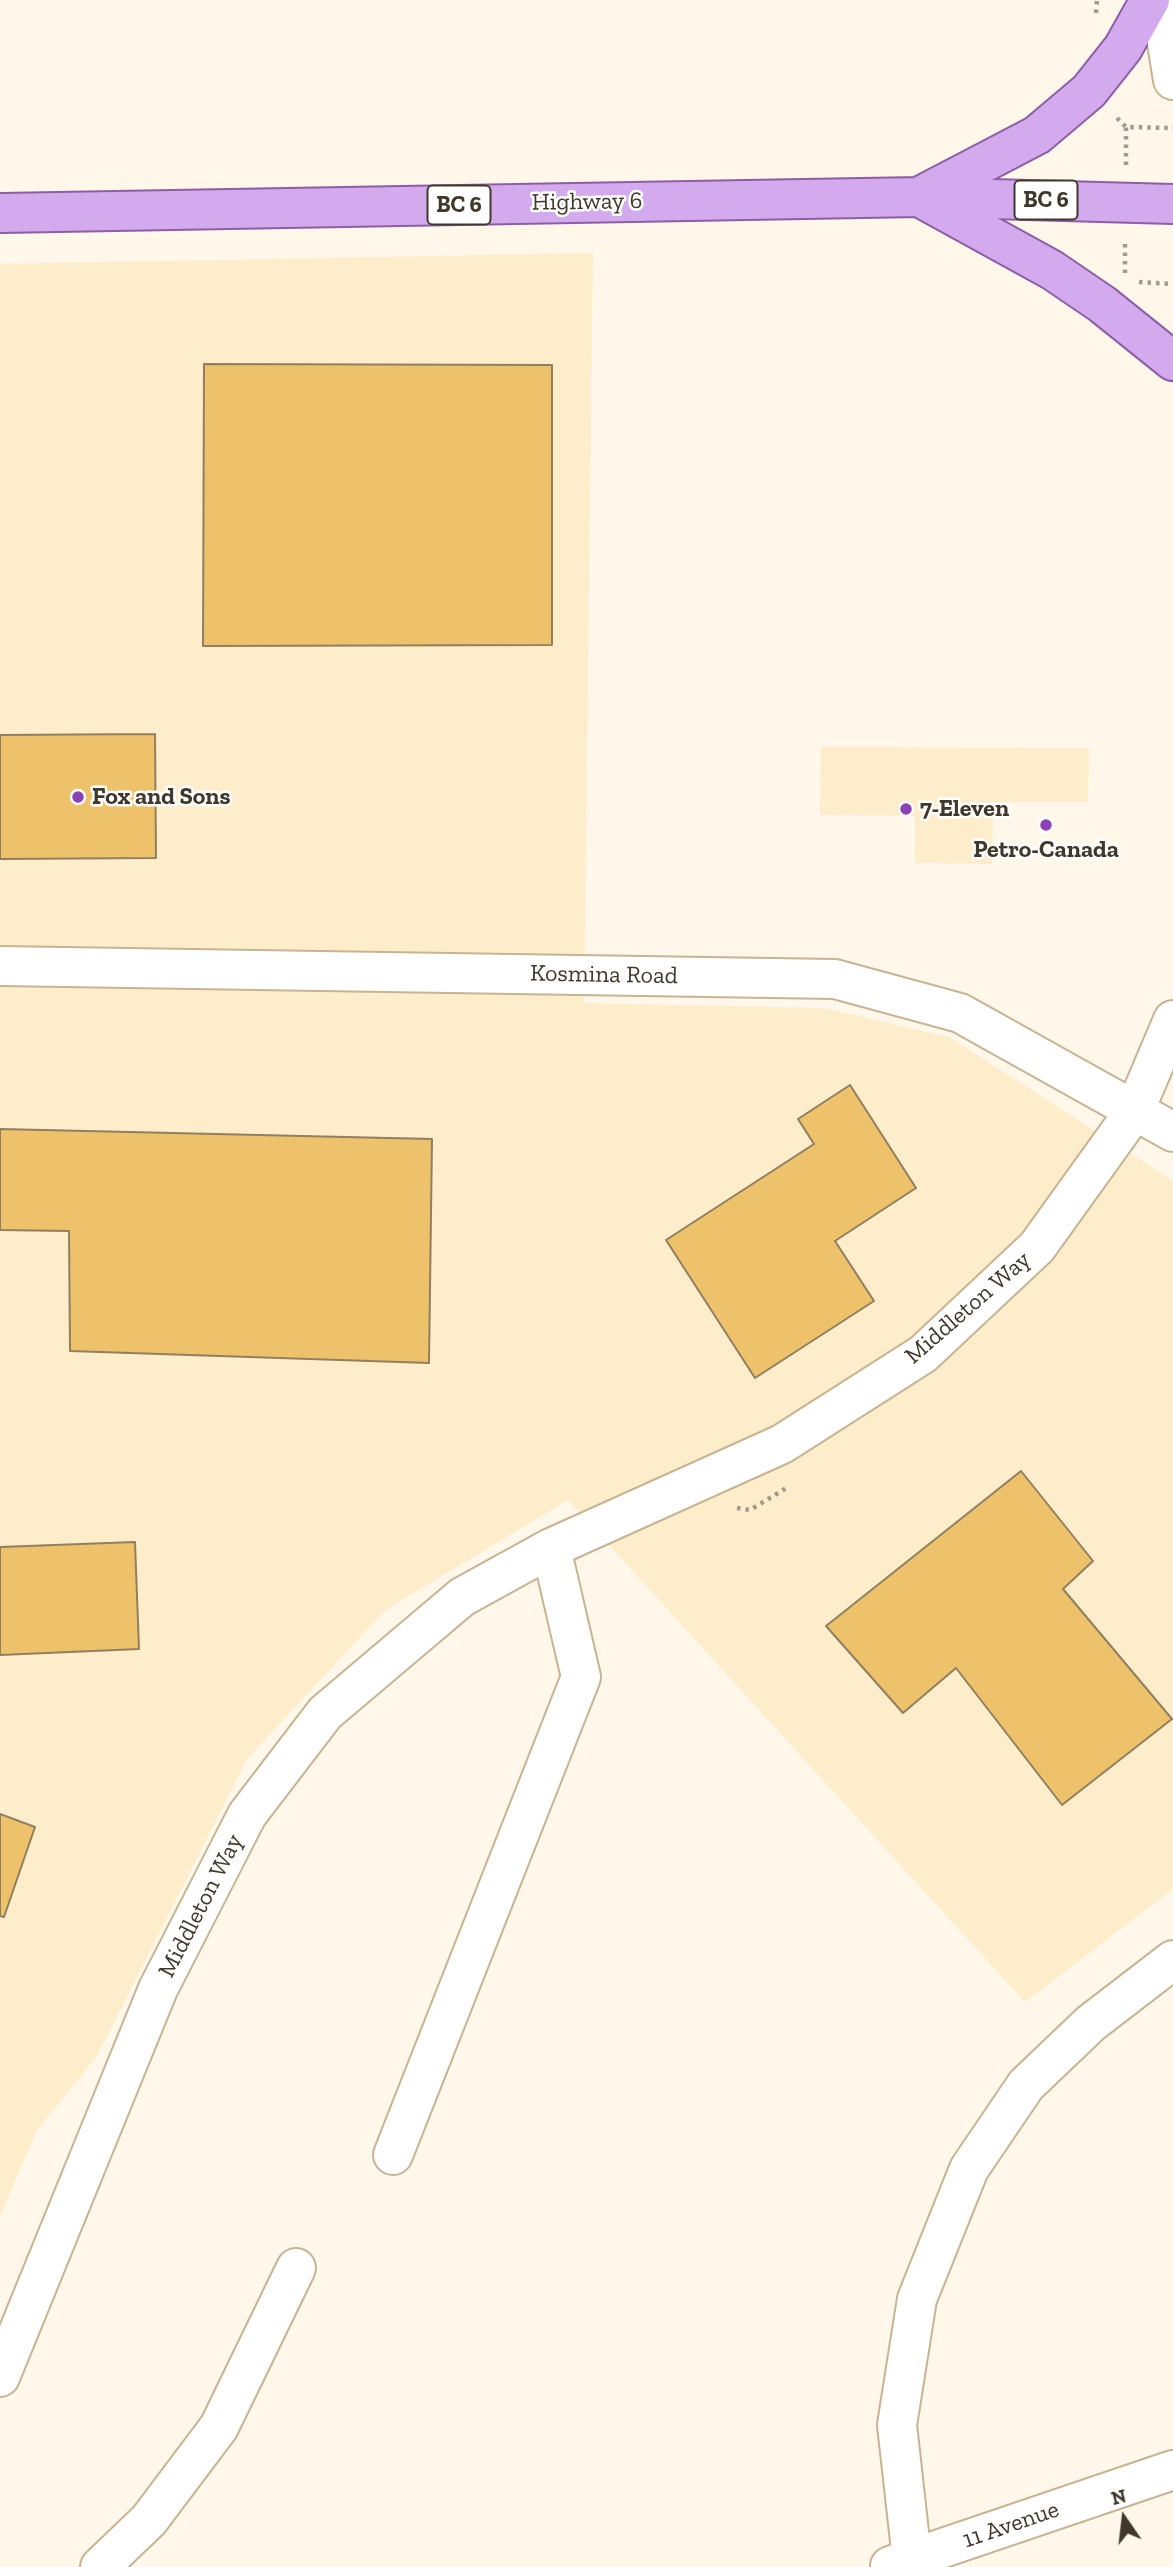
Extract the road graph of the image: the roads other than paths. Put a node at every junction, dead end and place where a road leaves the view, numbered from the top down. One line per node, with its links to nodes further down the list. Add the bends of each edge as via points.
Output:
1 (1150, 0): 6 (main road, via 1123,48 1089,91 1048,126)
2 (1160, 0): 5 (street)
3 (1169, 0): 4 (main road)
4 (1173, 5)
5 (1173, 80)
6 (919, 197): 7 (main road, Highway 6 / BC 6); 8 (main road, Highway 6 / BC 6); 9 (main road, via 1052,270)
7 (1173, 204)
8 (0, 213)
9 (1173, 361)
10 (0, 966): 12 (street, Kosmina Road, via 835,979 960,1013)
11 (1173, 1020): 12 (street, Middleton Way)
12 (1134, 1112): 13 (street, Kosmina Road); 14 (street, Middleton Way, via 1037,1247 923,1354 782,1444)
13 (1173, 1132)
14 (551, 1548): 16 (street, via 581,1676); 18 (street, Middleton Way, via 462,1597 325,1713 247,1815 158,1989)
15 (1173, 1960): 20 (street, via 1091,2023 1026,2085 969,2169 917,2299 897,2425)
16 (393, 2155)
17 (296, 2268): 21 (street, via 219,2427 149,2521)
18 (0, 2377)
19 (1173, 2470): 20 (street, 11 Avenue)
20 (900, 2563)
21 (100, 2567)

